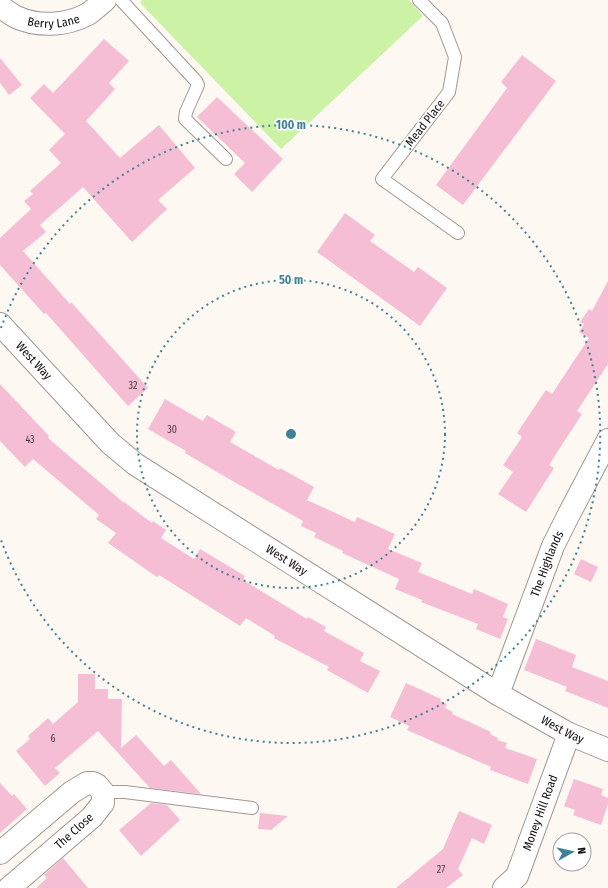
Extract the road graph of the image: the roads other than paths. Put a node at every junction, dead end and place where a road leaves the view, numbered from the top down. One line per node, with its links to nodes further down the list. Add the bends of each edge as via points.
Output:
1 (105, 0): 4 (street, Berry Lane, via 74,21 41,24 14,16)
2 (121, 0): 5 (lane, via 196,81 198,85 185,119)
3 (419, 0): 6 (lane, Mead Place, via 442,23 455,57 449,92 382,179)
4 (0, 6)
5 (226, 159)
6 (458, 233)
7 (0, 324): 9 (street, West Way, via 110,443 135,464)
8 (608, 440): 9 (street, The Highlands, via 553,546)
9 (498, 694): 10 (street, West Way)
10 (569, 734): 11 (street, West Way); 16 (street, Money Hill Road, via 518,876)
11 (608, 750)
12 (103, 792): 13 (lane, via 125,792); 14 (street, via 92,783 77,789); 15 (street, The Close, via 103,803 92,817)
13 (252, 808)
14 (0, 853)
15 (9, 888)
16 (504, 888)

